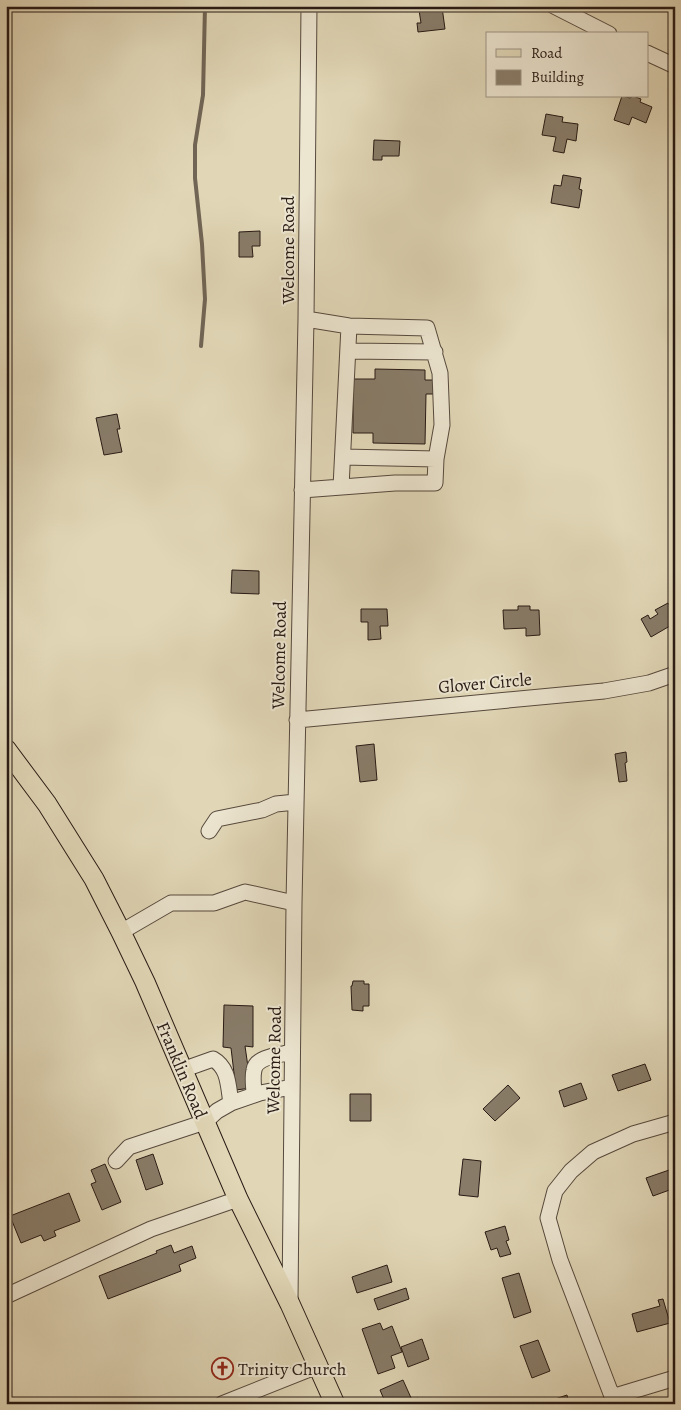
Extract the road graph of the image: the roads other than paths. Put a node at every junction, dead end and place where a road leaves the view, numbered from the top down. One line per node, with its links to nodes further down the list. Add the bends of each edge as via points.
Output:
1 (309, 6): 6 (street, Welcome Road)
2 (554, 6): 3 (street)
3 (605, 32)
4 (648, 52): 5 (street)
5 (675, 66)
6 (306, 319): 7 (street); 13 (street, Welcome Road)
7 (349, 326): 8 (street); 9 (street, via 427,328)
8 (348, 351): 9 (street); 10 (street)
9 (435, 352): 11 (street, via 440,373 442,425)
10 (343, 457): 11 (street); 12 (street)
11 (436, 459): 12 (street, via 435,483)
12 (341, 487): 13 (street)
13 (302, 490): 15 (street, Welcome Road)
14 (675, 674): 15 (street, Glover Circle, via 650,684 604,691)
15 (297, 720): 17 (street, Welcome Road)
16 (6, 749): 20 (main road, Franklin Road, via 52,812 94,879)
17 (296, 802): 18 (street, via 217,819); 19 (street, Welcome Road)
18 (208, 831)
19 (294, 903): 20 (street, via 245,892 214,904 171,903); 21 (street, Welcome Road)
20 (121, 932): 22 (main road, Franklin Road)
21 (292, 1052): 23 (street, Welcome Road); 24 (street, via 257,1063)
22 (182, 1070): 25 (street, via 213,1059 220,1063 228,1079); 26 (main road, Franklin Road)
23 (292, 1087): 24 (street); 31 (street, Welcome Road)
24 (254, 1095): 25 (street)
25 (231, 1102): 26 (street)
26 (205, 1122): 28 (street, via 129,1147); 29 (main road, Franklin Road)
27 (675, 1122): 34 (street, via 633,1134 593,1152 571,1170 555,1191 548,1218 560,1260)
28 (116, 1160)
29 (238, 1198): 30 (street, via 152,1229); 31 (main road, Franklin Road)
30 (6, 1296)
31 (290, 1304): 32 (main road, Franklin Road)
32 (317, 1366): 35 (street); 36 (main road, Franklin Road)
33 (675, 1378): 34 (street)
34 (614, 1400)
35 (222, 1404)
36 (335, 1404)

